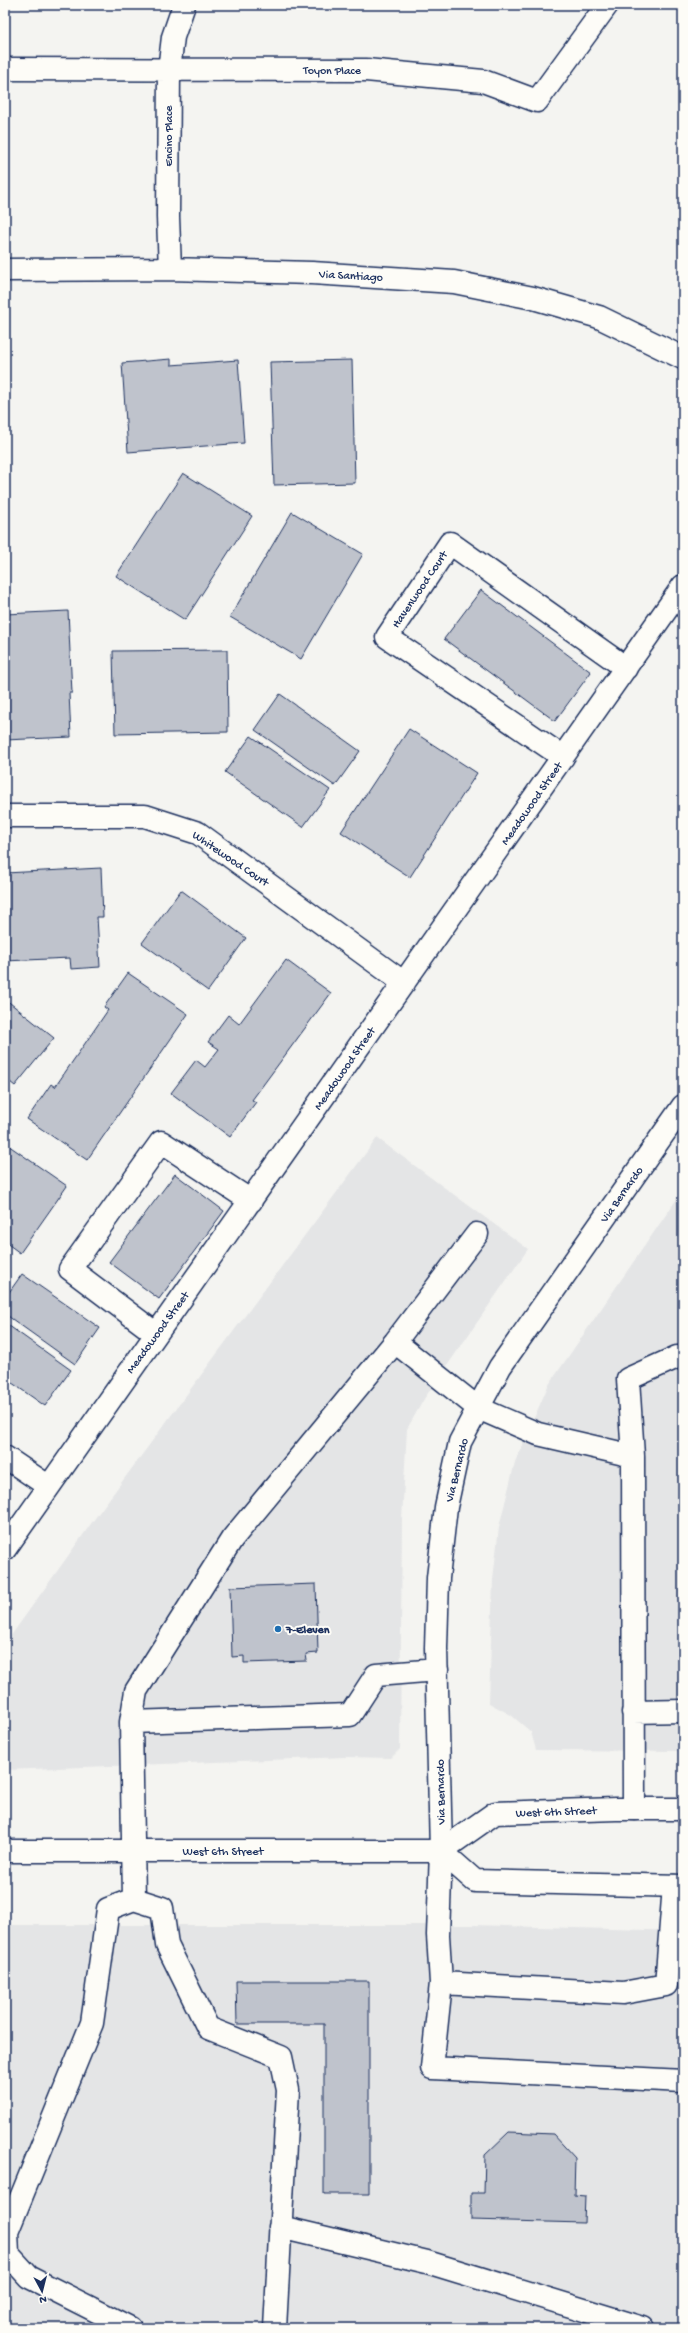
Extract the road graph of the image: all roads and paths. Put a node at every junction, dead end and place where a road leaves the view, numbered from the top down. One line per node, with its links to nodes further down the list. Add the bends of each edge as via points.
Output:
1 (184, 5): 4 (street, Encino Place, via 173,37)
2 (607, 5): 4 (street, Toyon Place, via 537,101 483,81 366,70)
3 (5, 69): 4 (street, Toyon Place)
4 (169, 70): 5 (street, Encino Place)
5 (170, 269): 6 (street, Via Santiago); 7 (street, Via Santiago, via 326,273 454,282 533,298 598,317)
6 (5, 270)
7 (683, 358)
8 (683, 586): 9 (street, Meadowood Street)
9 (626, 668): 10 (street, Meadowood Street); 10 (street, Havenwood Court, via 450,543 387,637)
10 (563, 757): 12 (street, Meadowood Street)
11 (5, 816): 12 (street, Whitewood Court, via 145,816 198,833)
12 (404, 983): 14 (street, Meadowood Street)
13 (683, 1106): 19 (street, Via Bernardo, via 500,1367)
14 (251, 1201): 16 (street, Meadowood Street); 16 (street, via 161,1142 70,1269)
15 (477, 1234): 17 (street)
16 (156, 1333): 22 (street, Meadowood Street)
17 (395, 1342): 19 (street); 27 (street, via 232,1538 136,1691)
18 (683, 1357): 20 (street, via 677,1357 628,1379)
19 (478, 1408): 20 (street, via 538,1434); 24 (street, Via Bernardo, via 460,1442 446,1507 438,1578)
20 (633, 1456): 25 (street)
21 (5, 1457): 22 (street)
22 (48, 1486): 23 (street, Meadowood Street)
23 (5, 1549)
24 (437, 1670): 27 (street, via 376,1675 350,1715); 32 (street, Via Bernardo)
25 (633, 1712): 26 (street); 28 (street)
26 (683, 1712)
27 (131, 1722): 31 (street)
28 (634, 1809): 29 (street, West 6th Street); 32 (street, West 6th Street, via 495,1814)
29 (683, 1809)
30 (5, 1851): 31 (street, West 6th Street)
31 (134, 1851): 32 (street, West 6th Street); 34 (street)
32 (441, 1851): 33 (street, via 474,1881); 35 (street, Via Bernardo, via 438,1935)
33 (678, 1886): 36 (street)
34 (134, 1900): 38 (street, via 162,1908 167,1945 208,2028 281,2057 288,2090); 39 (street, via 108,1909 92,2023 7,2232 8,2254 29,2277)
35 (441, 1983): 36 (street, via 623,1993); 37 (street, Via Bernardo, via 432,2068)
36 (674, 1986)
37 (683, 2081)
38 (280, 2227): 40 (street); 41 (street, via 427,2262)
39 (130, 2328)
40 (275, 2328)
41 (643, 2328)

